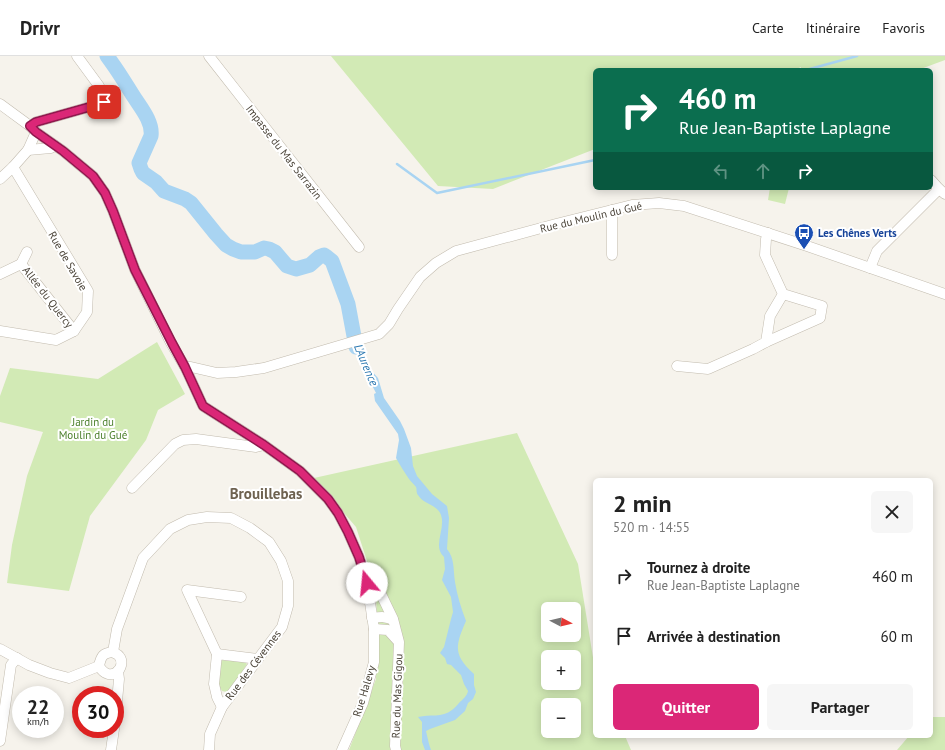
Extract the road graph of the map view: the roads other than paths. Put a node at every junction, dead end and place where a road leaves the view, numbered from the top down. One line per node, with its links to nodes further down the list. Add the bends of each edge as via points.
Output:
1 (77, 56): 4 (street, via 99,86 104,102 36,122)
2 (209, 56): 13 (street, Impasse du Mas Sarrazin)
3 (0, 104): 4 (street, Rue Halevy)
4 (33, 129): 5 (street, Rue Halevy); 6 (street)
5 (54, 145): 6 (street, via 51,148); 25 (street, Rue Halevy, via 93,176 105,193 135,270)
6 (28, 150): 7 (street)
7 (13, 167): 8 (street); 22 (street, Rue de Savoie, via 88,291 87,312)
8 (0, 179)
9 (933, 182): 10 (street)
10 (942, 191): 17 (street, via 877,251)
11 (612, 210): 12 (street, Rue du Moulin du Gué, via 659,202 684,206); 15 (street); 25 (street, Rue du Moulin du Gué, via 456,251 420,277 389,324 379,334 264,368 217,374)
12 (768, 233): 17 (street, Rue du Moulin du Gué); 19 (street, via 765,255)
13 (359, 247)
14 (27, 252): 16 (street, Allée du Quercy)
15 (612, 255)
16 (21, 264): 18 (street, Allée du Quercy); 22 (street, Allée du Quercy)
17 (870, 268): 20 (street, Rue du Moulin du Gué)
18 (0, 274)
19 (783, 294): 23 (street, via 770,316); 23 (street, via 822,306 820,318)
20 (945, 294)
21 (0, 331): 22 (street, Rue de Savoie, via 56,340)
22 (74, 331)
23 (766, 342): 24 (street, via 708,368)
24 (677, 366)
25 (185, 367): 26 (street, Rue Halevy, via 203,406)
26 (264, 445): 27 (street, via 256,447 196,439 183,440 175,444); 28 (street, Rue Halevy, via 300,471 328,499 348,532)
27 (132, 488)
28 (367, 583): 30 (street, Rue Halevy); 31 (street, Rue du Mas Gigou, via 380,592)
29 (241, 597): 36 (street, via 187,590)
30 (372, 618): 31 (street); 32 (street, Rue Halevy)
31 (394, 620): 33 (street, Rue du Mas Gigou)
32 (374, 629): 33 (street, Rue du Mas Gigou, via 388,630); 47 (street, Rue Halevy, via 374,662 363,703)
33 (399, 642): 48 (street, Rue du Mas Gigou)
34 (0, 649): 37 (street)
35 (114, 652): 38 (street, Rue des Cévennes, via 117,630 143,558 170,529 188,520 207,517 231,518 269,542 281,561 288,581 288,606 282,627); 39 (street, via 106,653 100,658); 40 (street, via 122,663)
36 (217, 654): 38 (street); 42 (street, via 214,684)
37 (17, 658): 39 (street, via 29,665 69,678); 44 (street, via 11,665)
38 (258, 659): 42 (street, Rue des Cévennes)
39 (99, 666): 40 (street, via 108,674)
40 (118, 671): 41 (street)
41 (118, 686)
42 (222, 707): 46 (street, Rue des Cévennes, via 210,734)
43 (113, 738): 45 (street)
44 (0, 741)
45 (111, 750)
46 (209, 750)
47 (342, 750)
48 (396, 750)

